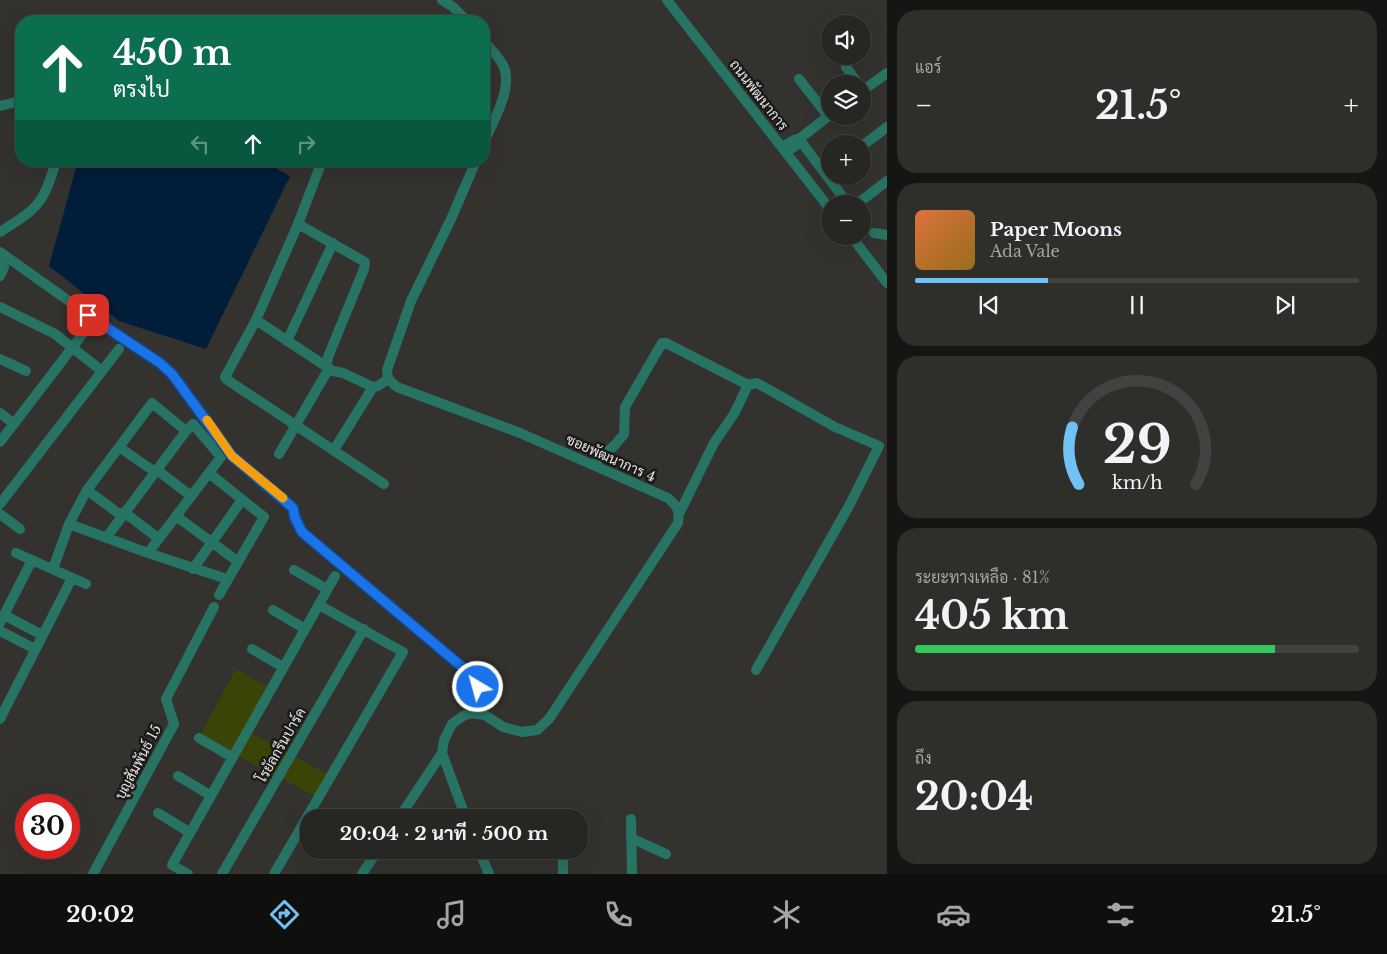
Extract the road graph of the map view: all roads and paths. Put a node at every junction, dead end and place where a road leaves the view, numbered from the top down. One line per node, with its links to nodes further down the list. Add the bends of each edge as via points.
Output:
1 (442, 0): 3 (street)
2 (666, 0): 18 (street, ถนนพัฒนาการ)
3 (461, 15)
4 (490, 48): 15 (street, via 503,64 506,75 506,87)
5 (846, 67): 7 (street)
6 (887, 73): 9 (street)
7 (852, 75)
8 (799, 79): 12 (street)
9 (871, 84)
10 (15, 102): 11 (street)
11 (0, 106)
12 (821, 106)
13 (821, 122): 16 (street)
14 (887, 127): 17 (street)
15 (490, 128)
16 (799, 139): 18 (street); 19 (street)
17 (871, 139)
18 (784, 149): 25 (street, ถนนพัฒนาการ)
19 (821, 165)
20 (54, 167): 27 (street, via 40,202 28,215)
21 (320, 167): 26 (street)
22 (473, 167): 46 (street, via 411,301 388,370)
23 (887, 181): 24 (street)
24 (869, 195)
25 (821, 197)
26 (298, 224): 30 (street); 37 (street)
27 (0, 232)
28 (874, 233): 29 (street)
29 (887, 235)
30 (333, 243): 39 (street); 43 (street, via 363,260 365,265 331,348)
31 (858, 245): 35 (street)
32 (0, 252): 99 (street, via 172,374 232,456 293,508 302,532 474,677 478,687)
33 (0, 264): 34 (street, via 4,267)
34 (0, 276)
35 (887, 283)
36 (0, 306): 40 (street, via 55,334)
37 (256, 320): 39 (street); 51 (street, via 226,380)
38 (88, 328): 40 (street)
39 (287, 341): 43 (street)
40 (72, 348): 45 (street); 50 (street)
41 (119, 349): 45 (street)
42 (0, 359): 44 (street)
43 (328, 368): 48 (street); 51 (street)
44 (26, 371)
45 (102, 371): 64 (street)
46 (388, 379): 48 (street); 57 (street, ซอยพัฒนาการ 4, via 397,387 520,433)
47 (748, 384): 57 (street, via 662,343 625,407 624,434); 65 (street); 98 (street, via 757,383 835,427 879,446 849,506)
48 (373, 387): 55 (street)
49 (0, 413): 50 (street)
50 (14, 424): 53 (street)
51 (295, 426): 55 (street); 56 (street)
52 (186, 431): 54 (street, via 152,403); 58 (street); 59 (street, via 193,424 220,457)
53 (0, 442)
54 (119, 447): 58 (street); 61 (street)
55 (334, 450): 60 (street)
56 (279, 454)
57 (595, 466): 65 (street, ซอยพัฒนาการ 4, via 668,498)
58 (156, 471): 62 (street); 67 (street)
59 (209, 473): 62 (street); 63 (street)
60 (384, 484)
61 (87, 490): 67 (street); 69 (street)
62 (192, 496): 68 (street)
63 (242, 500): 73 (street); 77 (street, via 264,517)
64 (0, 504)
65 (680, 512): 99 (street, via 678,523 549,720 537,730 522,732 503,727 485,715)
66 (0, 514): 70 (street)
67 (123, 514): 71 (street); 72 (street)
68 (176, 516): 72 (street); 73 (street)
69 (69, 524): 71 (street); 79 (street)
70 (20, 530)
71 (106, 538): 75 (street)
72 (160, 538): 75 (street)
73 (212, 542): 77 (street); 78 (street)
74 (16, 553): 76 (street)
75 (148, 553): 78 (street)
76 (32, 560): 79 (street); 90 (street)
77 (237, 561): 83 (street)
78 (193, 569): 83 (street)
79 (53, 570): 82 (street)
80 (294, 570): 85 (street)
81 (335, 576): 85 (street)
82 (72, 578): 84 (street); 94 (street)
83 (227, 580): 86 (street)
84 (86, 584)
85 (327, 589): 87 (street)
86 (219, 595)
87 (319, 605): 91 (street); 92 (street)
88 (214, 607): 116 (street, บุญสัมพันธ์ 15, via 166,700 174,724)
89 (273, 610): 92 (street)
90 (2, 619): 94 (street)
91 (364, 629): 118 (street, โรยัลกรีนปาร์ค); 119 (street, via 403,652)
92 (305, 630): 97 (street)
93 (0, 631): 95 (street)
94 (42, 635): 95 (street)
95 (35, 649): 100 (street)
96 (252, 649): 97 (street)
97 (283, 668): 103 (street)
98 (756, 670)
99 (472, 713): 102 (street, via 452,724)
100 (0, 719)
101 (199, 738): 103 (street)
102 (442, 753): 106 (street); 107 (street)
103 (232, 757): 105 (street)
104 (178, 776): 105 (street)
105 (210, 795): 110 (street)
106 (406, 809)
107 (463, 809)
108 (158, 813): 110 (street)
109 (631, 819): 111 (street)
110 (190, 832): 117 (street, via 172,865)
111 (631, 838): 112 (street); 123 (street)
112 (666, 854)
113 (372, 859): 120 (street)
114 (483, 859): 121 (street)
115 (563, 859): 122 (street)
116 (93, 874)
117 (188, 874)
118 (222, 874)
119 (274, 874)
120 (362, 874)
121 (489, 874)
122 (563, 874)
123 (632, 874)

